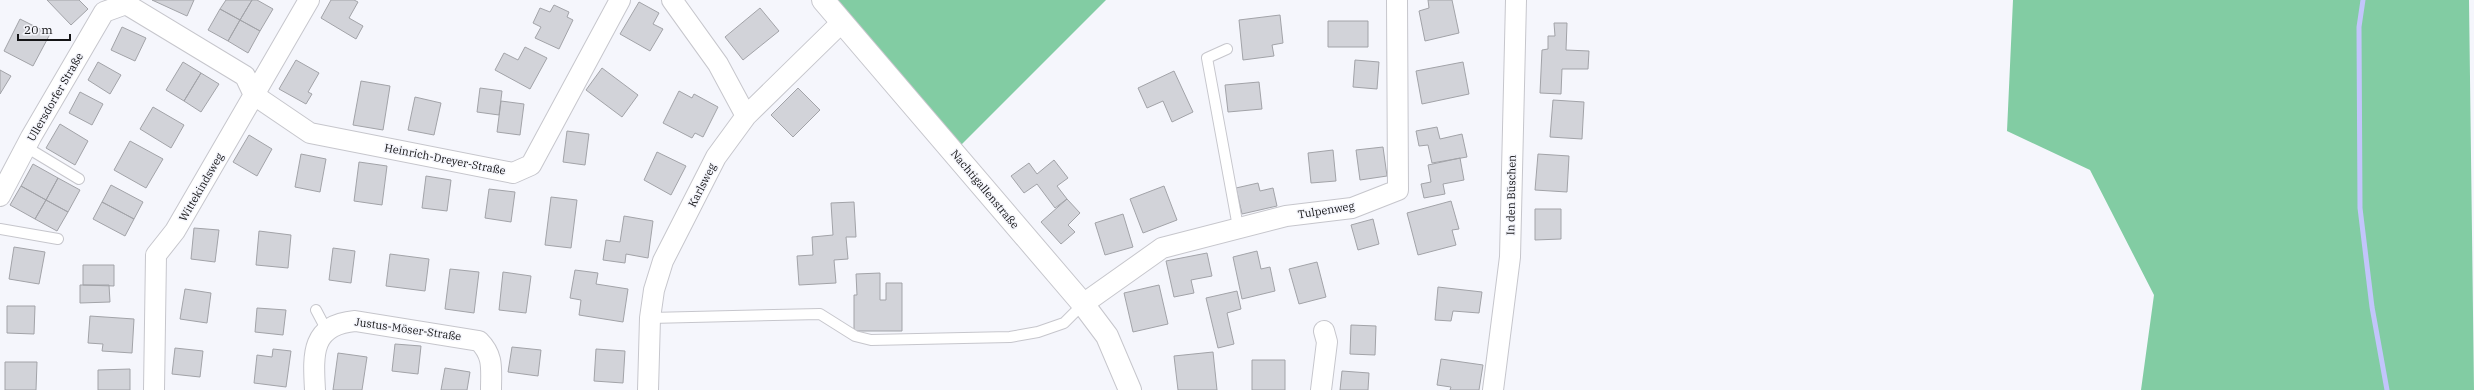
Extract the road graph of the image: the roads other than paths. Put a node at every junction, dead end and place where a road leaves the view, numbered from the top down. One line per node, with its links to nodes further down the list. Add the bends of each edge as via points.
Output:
1 (309, 0): 9 (street, Wittekindsweg)
2 (620, 0): 9 (street, Heinrich-Dreyer-Straße, via 531,165 513,173 310,132)
3 (672, 0): 10 (street, via 718,64)
4 (823, 0): 7 (street, Nachtigallenstraße)
5 (1397, 0): 14 (street, Tulpenweg, via 1398,190 1352,208 1286,216)
6 (1516, 0): 28 (street, In den Büschen, via 1510,257)
7 (842, 22): 10 (street, Karlsweg); 17 (street, Nachtigallenstraße)
8 (1226, 49): 14 (lane, via 1207,58)
9 (254, 95): 11 (street, Ullersdorfer Straße, via 245,76 126,4 104,12); 22 (street, Wittekindsweg, via 175,231 156,255)
10 (746, 116): 19 (street, Karlsweg, via 716,157 664,261 654,290)
11 (26, 147): 12 (lane); 13 (street, Ullersdorfer Straße)
12 (79, 179)
13 (0, 196)
14 (1238, 227): 17 (street, Tulpenweg, via 1162,248)
15 (0, 229): 16 (lane)
16 (58, 239)
17 (1083, 304): 19 (lane, via 1064,323 1038,332 1010,337 871,340 855,336 820,314); 26 (street, Nachtigallenstraße, via 1107,336)
18 (316, 310): 20 (lane)
19 (650, 318): 25 (street, Karlsweg)
20 (326, 329): 23 (street, via 318,342 314,357); 24 (street, Justus-Möser-Straße, via 340,322 355,321 479,341 488,350)
21 (1324, 331): 27 (street, via 1327,342)
22 (154, 390)
23 (315, 390)
24 (491, 390)
25 (648, 390)
26 (1130, 390)
27 (1320, 390)
28 (1493, 390)

